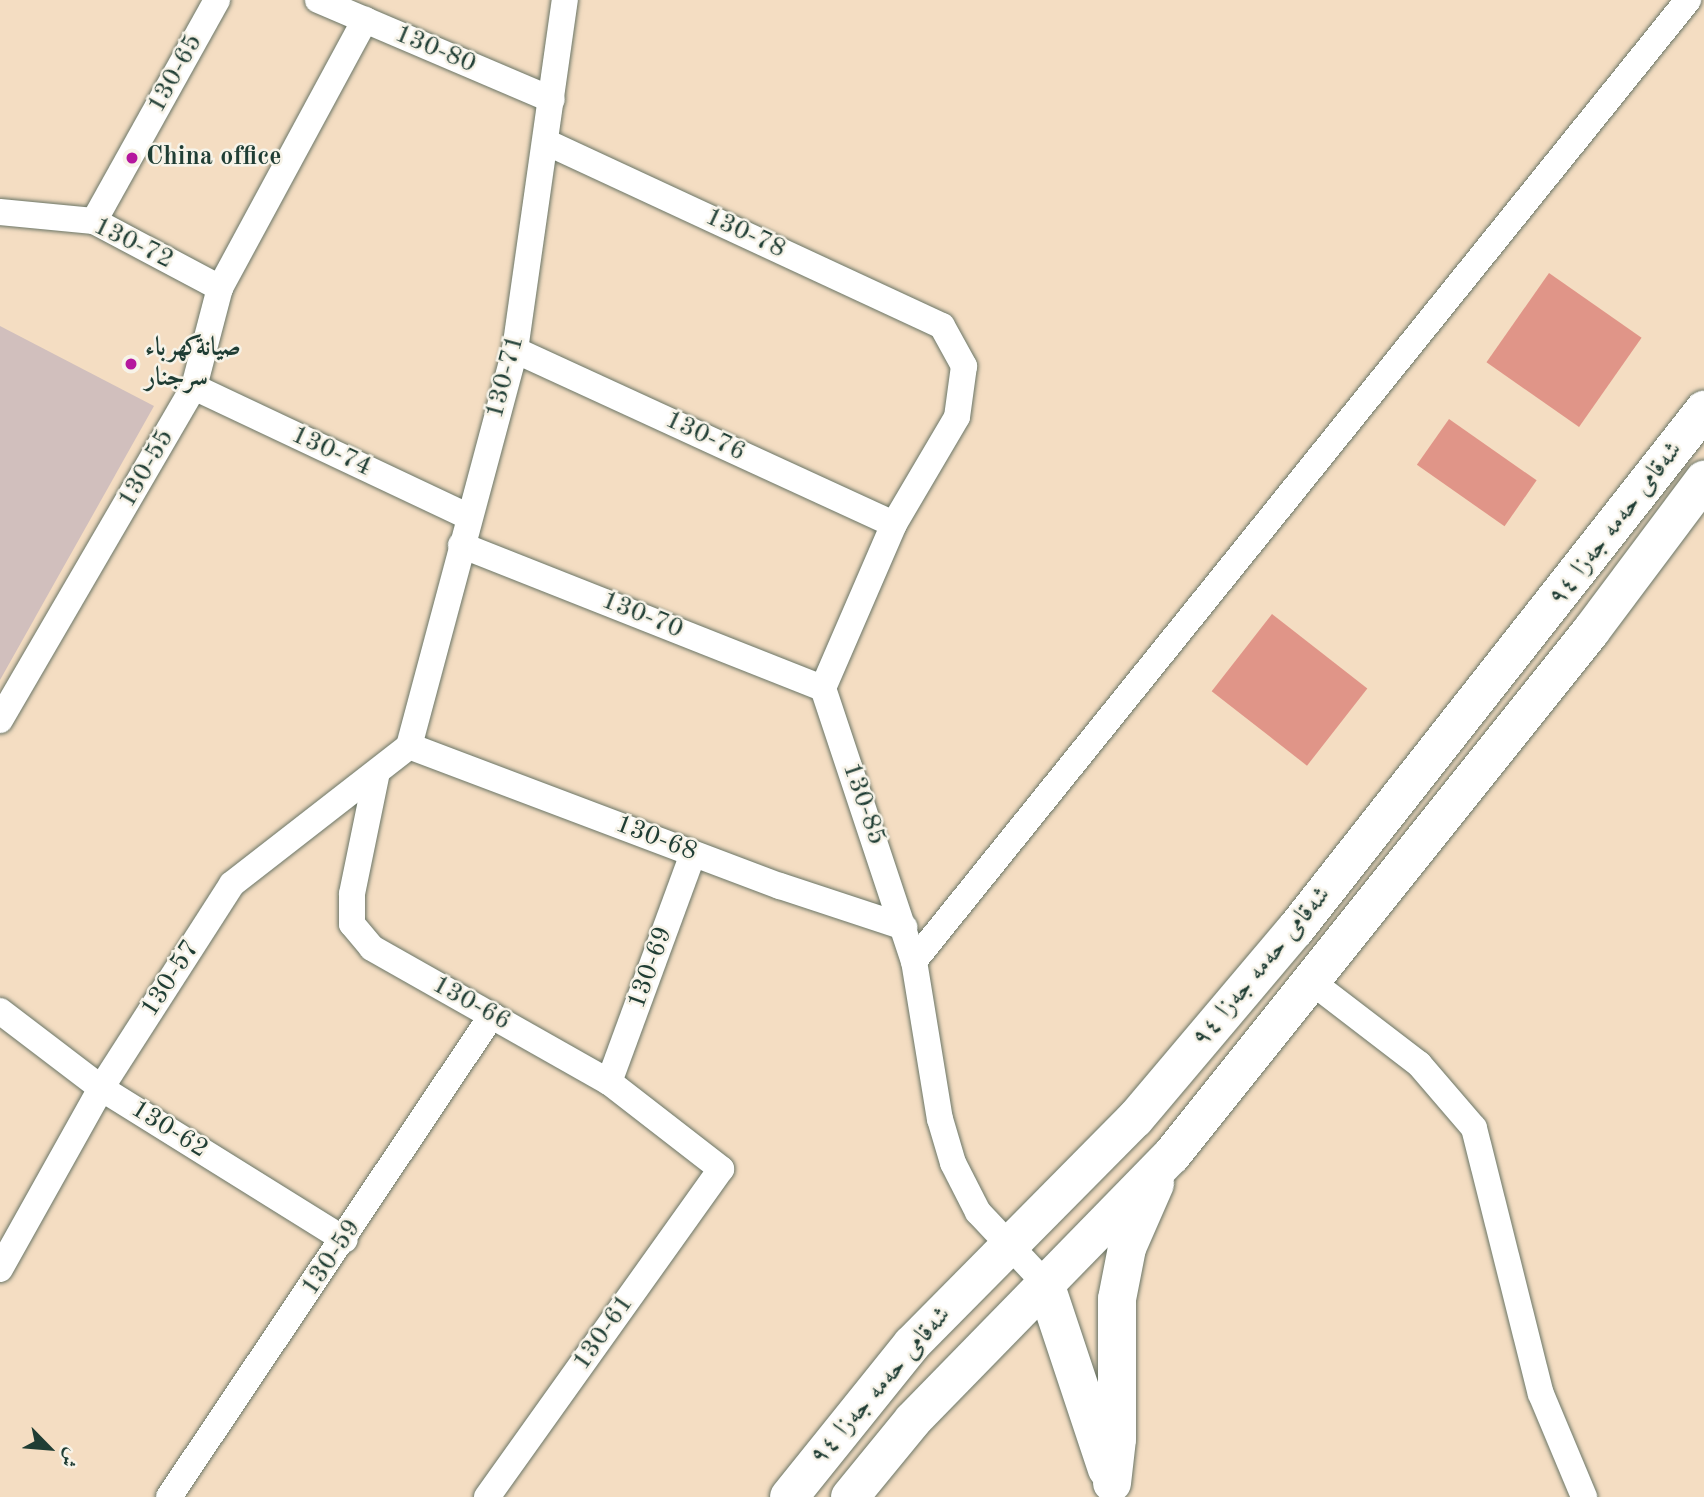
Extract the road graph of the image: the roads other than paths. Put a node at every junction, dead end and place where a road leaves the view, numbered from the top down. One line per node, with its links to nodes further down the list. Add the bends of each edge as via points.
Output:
1 (217, 0): 9 (street, 130-65)
2 (318, 0): 5 (street, 130-80)
3 (565, 0): 6 (street, 130-71)
4 (1688, 0): 24 (street)
5 (365, 20): 6 (street, 130-80); 10 (street, 130-55)
6 (552, 100): 7 (street, 130-71)
7 (548, 143): 11 (street, 130-71); 16 (street, 130-78, via 942,326 964,366 957,417)
8 (0, 212): 9 (street, 130-72)
9 (94, 222): 10 (street, 130-72)
10 (220, 288): 12 (street, 130-55)
11 (515, 350): 15 (street, 130-71); 16 (street, 130-76)
12 (194, 387): 15 (street, 130-74); 19 (street, 130-55)
13 (1704, 410): 33 (main road, شەقامی حەمە جەزا ٩٤, via 1294,930 1135,1119)
14 (1704, 480): 25 (main road, شەقامی حەمە جەزا ٩٤, via 1591,631)
15 (467, 516): 17 (street, 130-71)
16 (894, 524): 18 (street)
17 (461, 545): 18 (street, 130-70); 20 (street, 130-71)
18 (823, 688): 23 (street, 130-85)
19 (0, 720)
20 (409, 746): 21 (street, 130-57); 22 (street, 130-68)
21 (377, 772): 27 (street, 130-66, via 352,894 352,924 372,948); 29 (street, 130-57, via 232,884)
22 (693, 854): 23 (street, 130-68); 28 (street, 130-69)
23 (904, 927): 24 (street, 130-85)
24 (914, 961): 33 (street, 130-85, via 940,1119 953,1163 978,1212)
25 (1312, 982): 30 (main road, شەقامی حەمە جەزا ٩٤); 41 (street, via 1419,1064 1474,1128 1541,1394)
26 (0, 1011): 29 (street, 130-62)
27 (492, 1015): 28 (street, 130-66); 32 (street, 130-59)
28 (609, 1082): 31 (street, 130-66)
29 (101, 1088): 32 (street, 130-62); 34 (street, 130-57)
30 (1171, 1156): 35 (main road, شەقامی حەمە جەزا ٩٤); 36 (main road, via 1127,1248 1117,1298)
31 (720, 1169): 38 (street, 130-61)
32 (345, 1240): 37 (street, 130-59)
33 (1010, 1245): 35 (street, 130-85); 39 (main road, شەقامی حەمە جەزا ٩٤, via 912,1344)
34 (0, 1269)
35 (1045, 1283): 36 (main road); 40 (main road, شەقامی حەمە جەزا ٩٤, via 912,1420)
36 (1114, 1490)
37 (169, 1497)
38 (486, 1497)
39 (789, 1497)
40 (850, 1497)
41 (1584, 1497)

